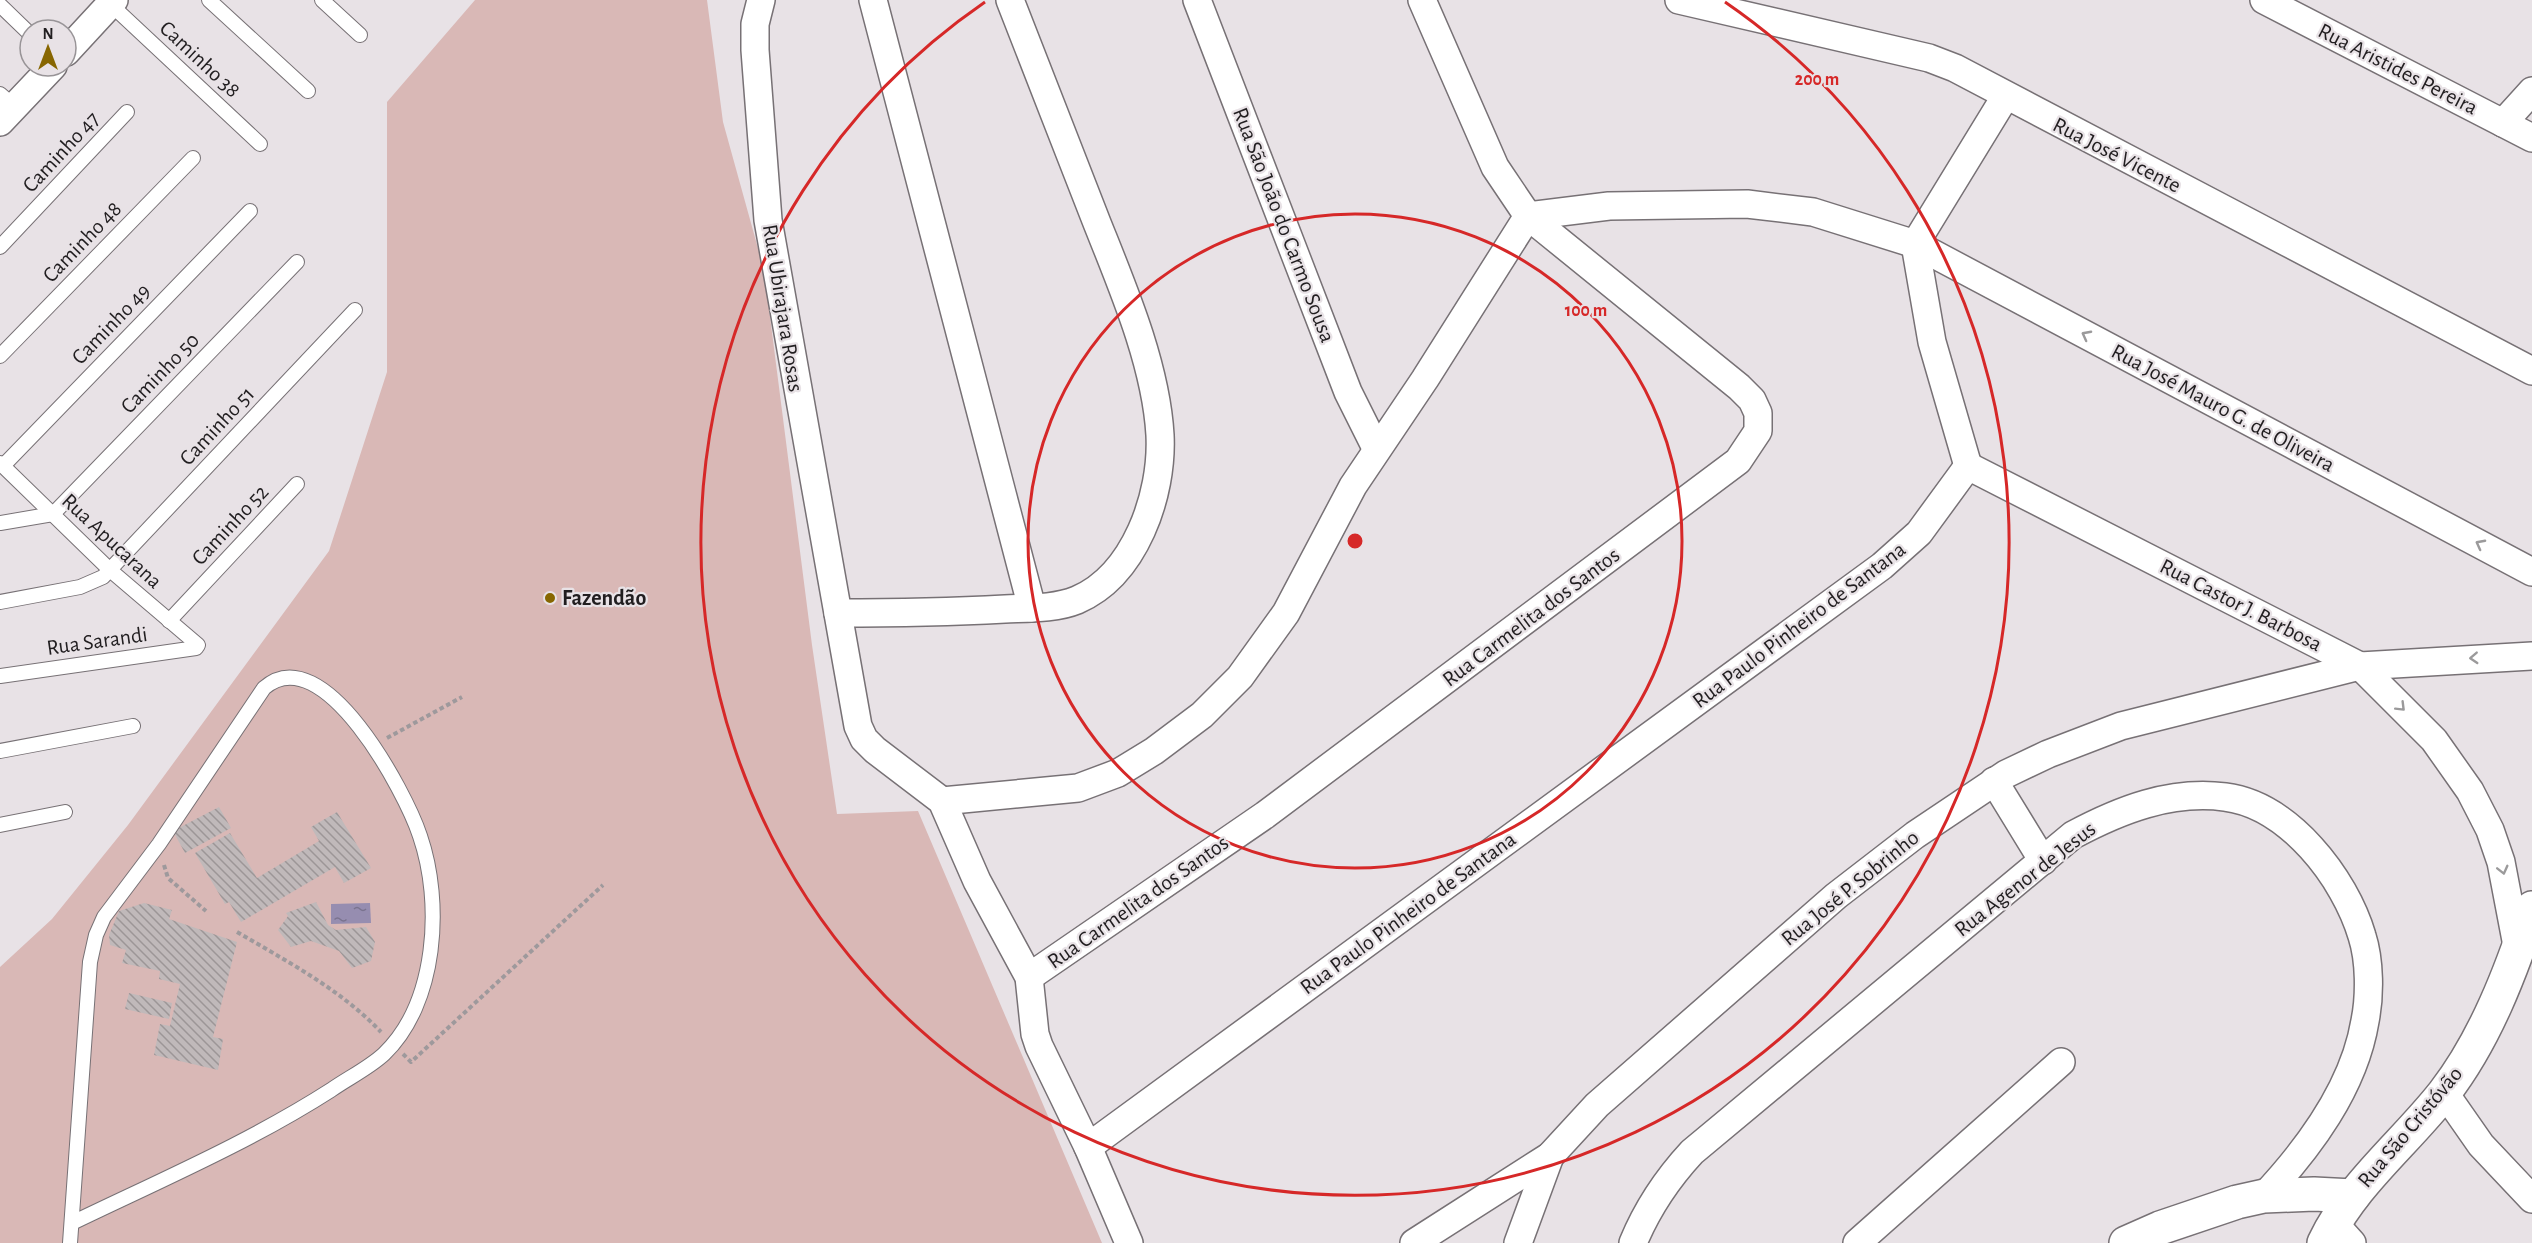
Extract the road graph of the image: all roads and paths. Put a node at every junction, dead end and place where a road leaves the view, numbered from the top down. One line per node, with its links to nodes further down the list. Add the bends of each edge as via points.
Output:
1 (209, 0): 17 (lane)
2 (322, 0): 13 (lane)
3 (761, 0): 43 (street, Rua Ubirajara Rosas, via 755,24 755,50 768,220)
4 (873, 0): 42 (street)
5 (1010, 0): 42 (street, via 1120,282 1147,365 1160,437 1154,499 1126,556 1107,580 1075,601)
6 (1197, 0): 33 (street, Rua São João do Carmo Sousa, via 1348,392)
7 (1422, 0): 26 (street, via 1495,167)
8 (2264, 0): 21 (street, Rua Aristides Pereira)
9 (110, 1): 14 (street); 23 (lane, Caminho 38)
10 (1688, 2): 18 (street, Rua José Vicente, via 1929,58)
11 (0, 5): 12 (lane)
12 (18, 22)
13 (360, 35)
14 (78, 38)
15 (39, 78): 19 (street)
16 (2532, 91): 21 (street)
17 (308, 92)
18 (2005, 97): 27 (street); 32 (street, Rua José Vicente)
19 (5, 108)
20 (128, 112): 28 (lane, Caminho 47)
21 (2503, 123): 22 (street, Rua Aristides Pereira)
22 (2532, 138)
23 (260, 144)
24 (194, 158): 31 (lane, Caminho 48)
25 (249, 211): 34 (lane, Caminho 49)
26 (1528, 216): 27 (street, via 1609,206 1747,204 1813,212); 33 (street, via 1425,379); 62 (street, Rua Carmelita dos Santos, via 1746,393 1758,413 1758,431 1750,446 1738,461 1668,515 1275,807)
27 (1915, 244): 35 (street, via 1932,342); 40 (street, Rua José Mauro G. de Oliveira, one-way to 27)
28 (0, 247)
29 (297, 262): 37 (lane, Caminho 50)
30 (355, 310): 39 (lane, Caminho 51)
31 (0, 356)
32 (2532, 371)
33 (1376, 448): 54 (street, via 1286,613 1240,677 1202,715 1154,751 1118,772 1078,788)
34 (1, 465): 37 (lane, Rua Apucarana)
35 (1968, 466): 47 (street, Rua Castor J. Barbosa); 65 (street, Rua Paulo Pinheiro de Santana, via 1919,533 1882,566)
36 (297, 484): 44 (lane, Caminho 52)
37 (53, 514): 38 (lane); 39 (lane, Rua Apucarana)
38 (0, 522)
39 (110, 570): 41 (lane, Caminho 51, via 97,581 80,587); 44 (lane, Rua Apucarana)
40 (2532, 572)
41 (0, 602)
42 (1032, 608): 43 (street)
43 (838, 613): 54 (street, Rua Ubirajara Rosas, via 858,726 864,739)
44 (169, 621): 45 (lane, Rua Apucarana)
45 (198, 645): 48 (lane, Rua Sarandi)
46 (2532, 656): 47 (street, one-way to 47)
47 (2360, 666): 53 (street, Rua José P. Sobrinho, via 2121,726 2048,754); 61 (street, one-way to 61, via 2434,740 2470,791 2490,830 2500,862)
48 (0, 676)
49 (462, 697): 51 (path)
50 (134, 726): 52 (lane)
51 (373, 745): 57 (lane, via 340,704 309,682 283,678 273,681 264,688); 70 (lane, via 421,836 428,877 433,922 427,980 409,1020 384,1054 318,1098 264,1130)
52 (0, 751)
53 (1994, 781): 58 (street); 66 (street, Rua José P. Sobrinho, via 1827,903 1597,1105)
54 (942, 801): 62 (street, via 977,881)
55 (65, 812): 56 (lane)
56 (0, 825)
57 (159, 844): 60 (path, via 168,878); 70 (lane, via 104,917 96,935 90,962)
58 (2043, 861): 68 (street, Rua Agenor de Jesus, via 2073,836 2104,819 2139,805 2193,795 2227,797 2258,807 2290,828 2320,856 2362,937 2367,976 2366,1019 2347,1076 2323,1122); 76 (street, Rua Agenor de Jesus, via 1692,1152 1657,1195)
59 (2532, 908): 61 (main road, Rua São Cristóvão)
60 (206, 911)
61 (2518, 951): 64 (main road, Rua São Cristóvão, via 2476,1043)
62 (1029, 977): 65 (street, via 1039,1046)
63 (2061, 1062): 77 (street)
64 (2445, 1092): 67 (street, via 2481,1145); 69 (main road, Rua São Cristóvão)
65 (1088, 1147): 73 (street)
66 (1550, 1156): 74 (street, Rua José P. Sobrinho); 75 (street)
67 (2528, 1185)
68 (2264, 1196): 69 (main road); 78 (main road, via 2160,1228)
69 (2353, 1196): 71 (main road, Rua São Cristóvão)
70 (72, 1223): 72 (lane)
71 (2337, 1236)
72 (70, 1243)
73 (1129, 1243)
74 (1414, 1243)
75 (1518, 1243)
76 (1633, 1243)
77 (1857, 1243)
78 (2126, 1243)

